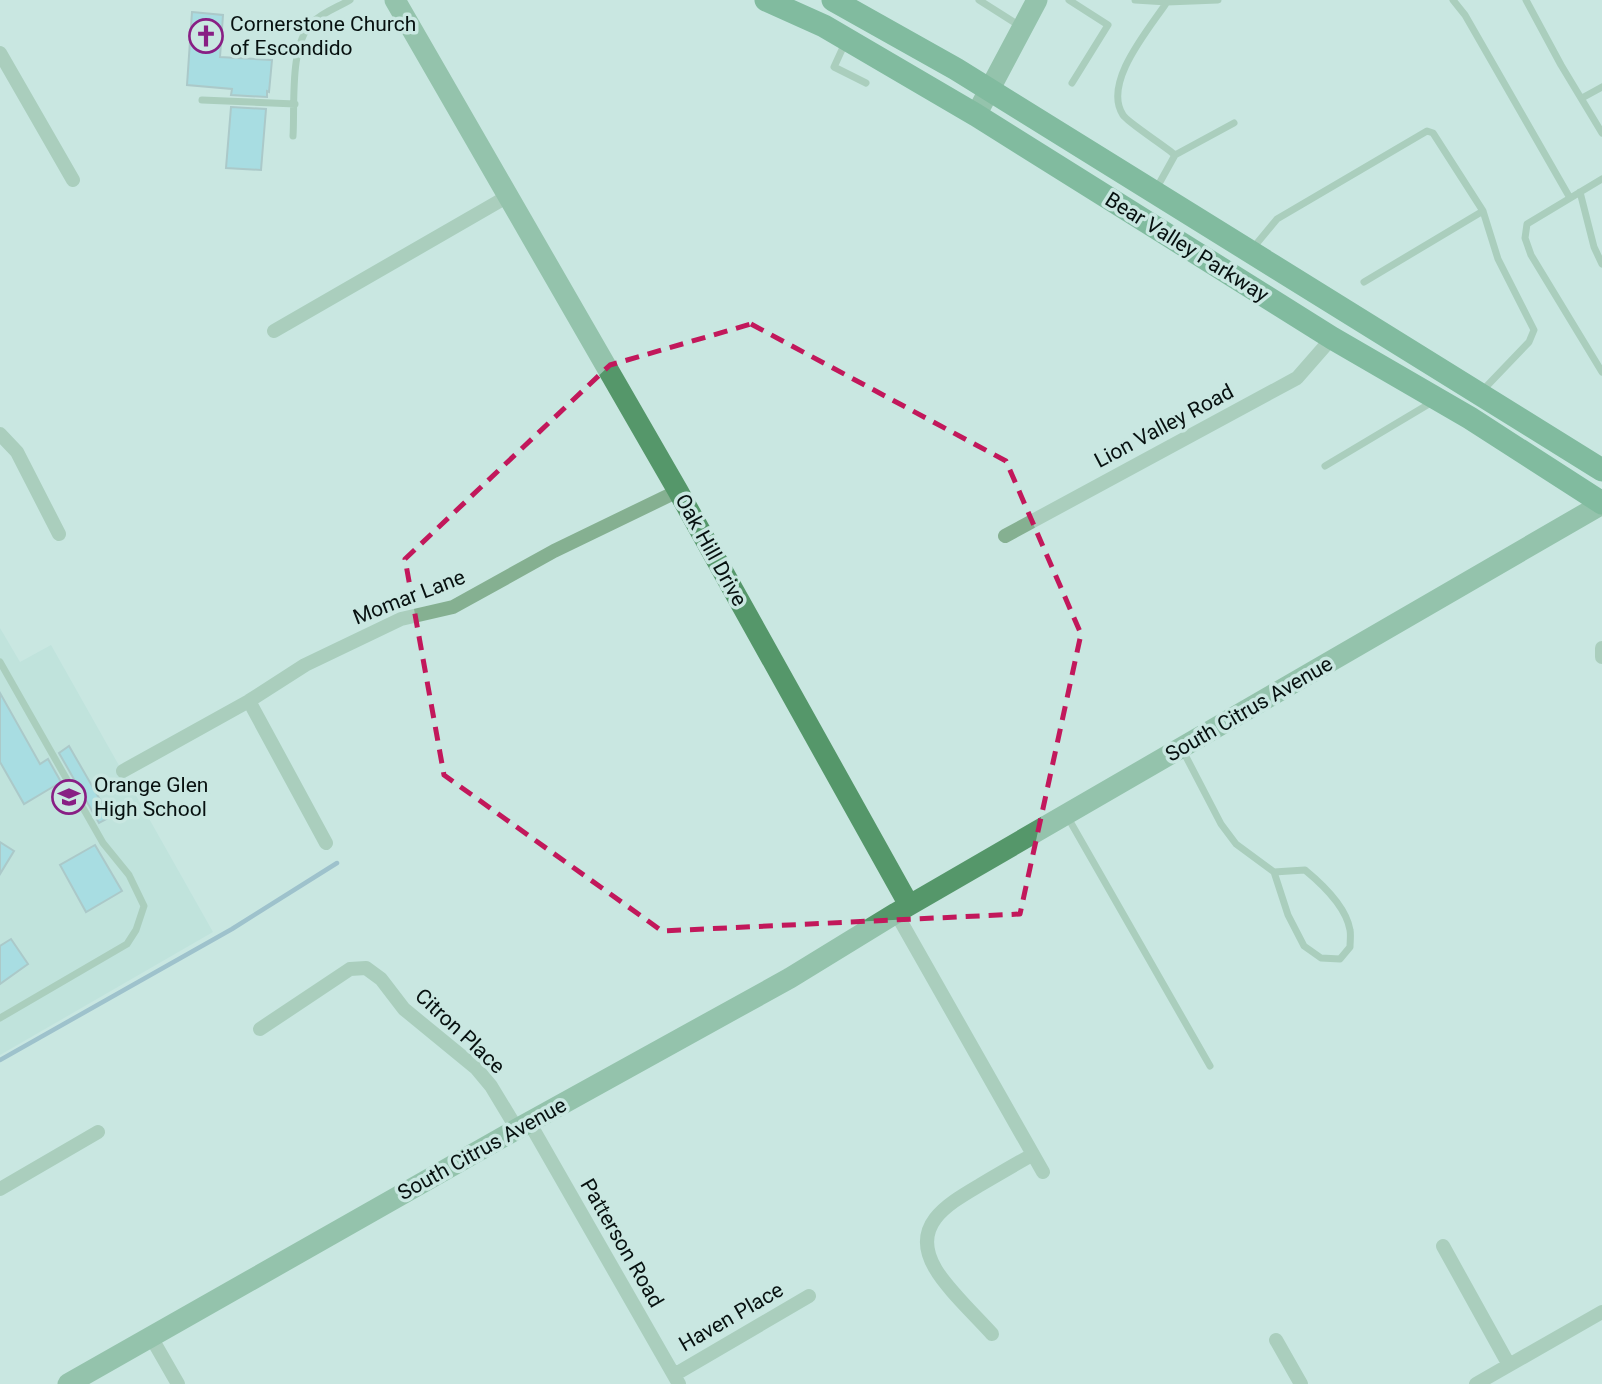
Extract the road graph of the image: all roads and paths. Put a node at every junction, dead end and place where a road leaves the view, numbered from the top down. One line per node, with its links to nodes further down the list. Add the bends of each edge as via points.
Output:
1 (339, 0): 2 (lane)
2 (349, 0): 23 (lane, via 313,21 302,35)
3 (396, 0): 33 (street, Oak Hill Drive)
4 (766, 0): 15 (main road, Bear Valley Parkway)
5 (833, 0): 20 (main road, Bear Valley Parkway)
6 (979, 0): 14 (lane)
7 (1037, 0): 14 (street)
8 (1069, 0): 18 (lane, via 1108,25)
9 (1135, 0): 13 (lane)
10 (1218, 0): 13 (lane)
11 (1453, 0): 34 (lane)
12 (1526, 0): 21 (lane)
13 (1167, 2): 28 (lane, via 1121,72 1116,92 1123,115)
14 (1021, 26): 20 (street)
15 (846, 39): 17 (lane, via 834,67); 24 (main road, Bear Valley Parkway)
16 (0, 53): 30 (street)
17 (866, 83)
18 (1072, 83)
19 (1602, 88): 21 (lane)
20 (989, 89): 24 (street); 31 (main road, Bear Valley Parkway)
21 (1582, 98): 26 (lane)
22 (202, 100): 23 (lane)
23 (295, 104): 27 (lane)
24 (975, 115): 40 (main road, Bear Valley Parkway)
25 (1234, 123): 28 (lane)
26 (1602, 133)
27 (293, 136)
28 (1175, 155): 31 (lane)
29 (1602, 179): 32 (lane)
30 (73, 180)
31 (1155, 192): 36 (main road, Bear Valley Parkway)
32 (1580, 192): 34 (lane); 37 (lane)
33 (510, 195): 39 (street); 47 (street, Oak Hill Drive)
34 (1570, 198): 41 (lane, via 1527,224 1525,238 1531,256)
35 (1483, 211): 36 (lane, via 1433,133 1427,131 1277,219); 38 (lane); 42 (lane, via 1497,260 1534,330 1529,342)
36 (1251, 251): 42 (main road, Bear Valley Parkway)
37 (1602, 264)
38 (1364, 282)
39 (274, 331)
40 (1332, 338): 43 (main road, Bear Valley Parkway); 50 (street, Lion Valley Road, via 1297,378)
41 (1602, 372)
42 (1480, 393): 46 (main road, Bear Valley Parkway)
43 (1437, 399): 45 (lane); 48 (main road, Bear Valley Parkway)
44 (0, 434): 49 (street, via 17,452)
45 (1325, 466)
46 (1602, 470)
47 (678, 491): 54 (street, Momar Lane, via 453,607 401,618 305,665); 60 (street, Oak Hill Drive)
48 (1602, 504): 55 (street, South Citrus Avenue)
49 (59, 534)
50 (1005, 536)
51 (1602, 648): 52 (street)
52 (1602, 657)
53 (0, 662): 61 (lane, via 103,843 130,875 144,906 127,944)
54 (249, 701): 56 (street, Momar Lane); 58 (street)
55 (1182, 748): 57 (street, South Citrus Avenue); 59 (lane, via 1221,824 1236,844)
56 (123, 771)
57 (1066, 815): 60 (street, South Citrus Avenue); 63 (lane)
58 (326, 843)
59 (1274, 872): 59 (lane, via 1304,946 1321,958 1340,958 1350,947 1350,928 1339,905 1304,870)
60 (902, 909): 64 (street, South Citrus Avenue, via 790,978); 66 (street)
61 (0, 1018)
62 (260, 1029): 64 (street, Citron Place, via 350,969 366,968 404,1009 476,1068)
63 (1210, 1066)
64 (523, 1126): 73 (street, South Citrus Avenue); 76 (street, Patterson Road)
65 (98, 1132): 68 (street)
66 (1031, 1155): 67 (street); 72 (street, via 947,1204 929,1232 928,1251 936,1269)
67 (1043, 1172)
68 (0, 1189)
69 (1443, 1246): 75 (street)
70 (810, 1296): 76 (street, Haven Place)
71 (1602, 1312): 75 (street)
72 (992, 1334)
73 (151, 1336): 77 (street, South Citrus Avenue); 78 (street)
74 (1276, 1340): 79 (street)
75 (1509, 1365): 80 (street)
76 (677, 1380)
77 (68, 1384)
78 (178, 1384)
79 (1301, 1384)
80 (1476, 1384)

